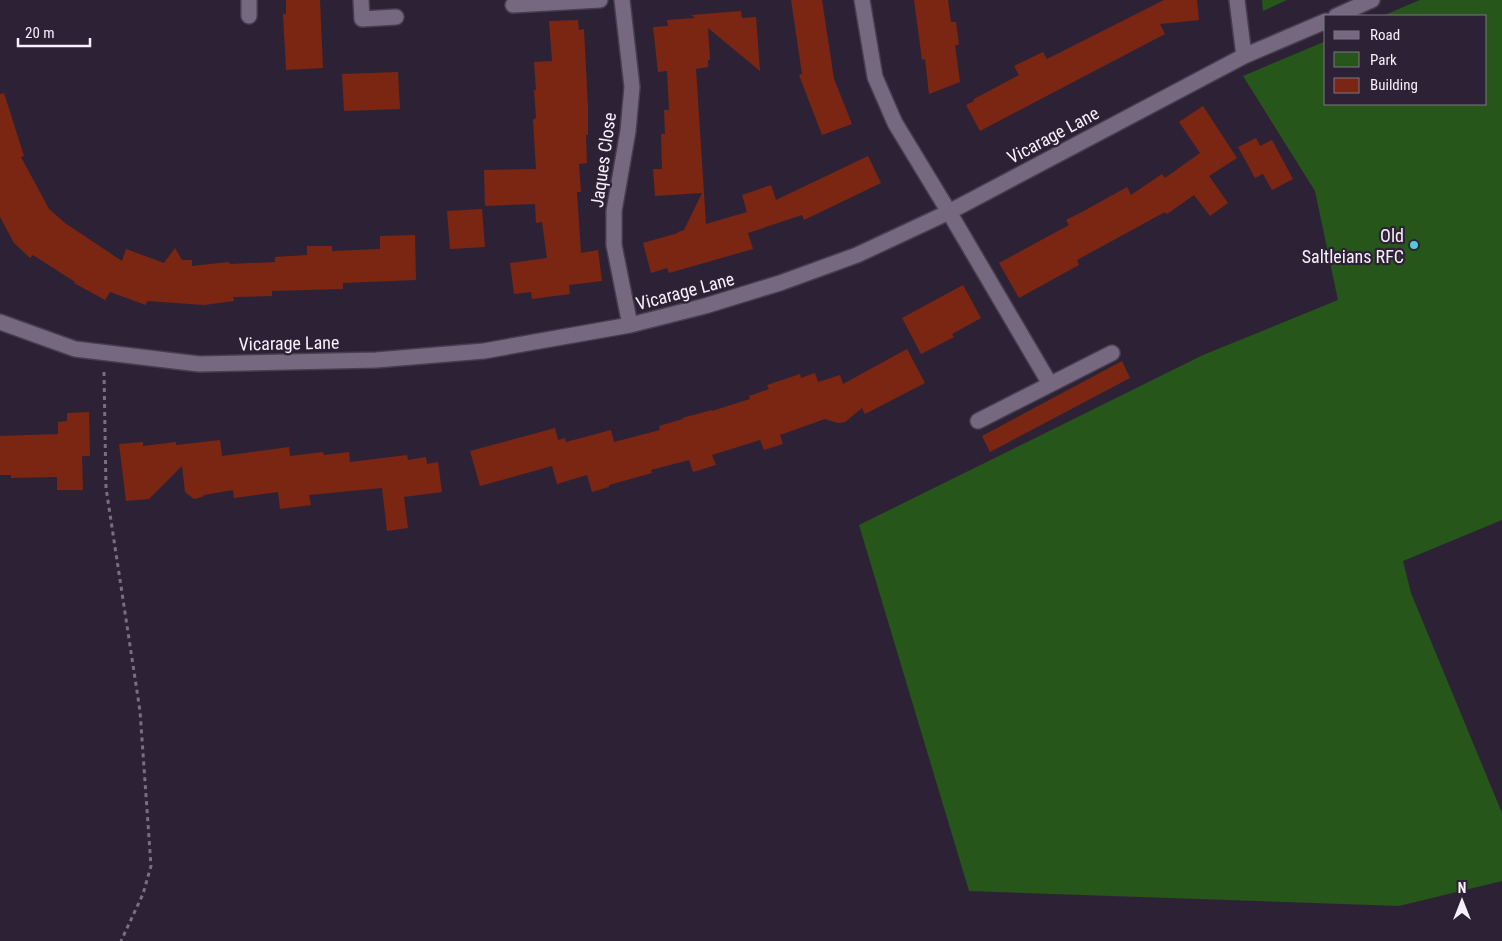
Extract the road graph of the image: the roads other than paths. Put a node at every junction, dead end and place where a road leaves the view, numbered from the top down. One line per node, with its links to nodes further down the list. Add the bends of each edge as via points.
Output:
1 (249, 0): 12 (street)
2 (360, 0): 13 (street, via 362,19)
3 (600, 0): 9 (street)
4 (622, 0): 18 (street, Jaques Close, via 632,87 614,211 614,245)
5 (862, 0): 16 (street, via 875,77 895,123)
6 (1237, 0): 15 (street)
7 (1344, 0): 10 (street)
8 (1372, 0): 11 (street)
9 (513, 5)
10 (1336, 15)
11 (1338, 15)
12 (249, 16)
13 (396, 17)
14 (1324, 22): 15 (street, Vicarage Lane)
15 (1244, 56): 16 (street, Vicarage Lane)
16 (949, 212): 18 (street, Vicarage Lane, via 857,254 780,283); 20 (street)
17 (0, 322): 18 (street, Vicarage Lane, via 75,349 199,364 376,360 484,350)
18 (630, 325)
19 (1112, 353): 20 (street)
20 (1050, 384): 21 (street)
21 (978, 421)

